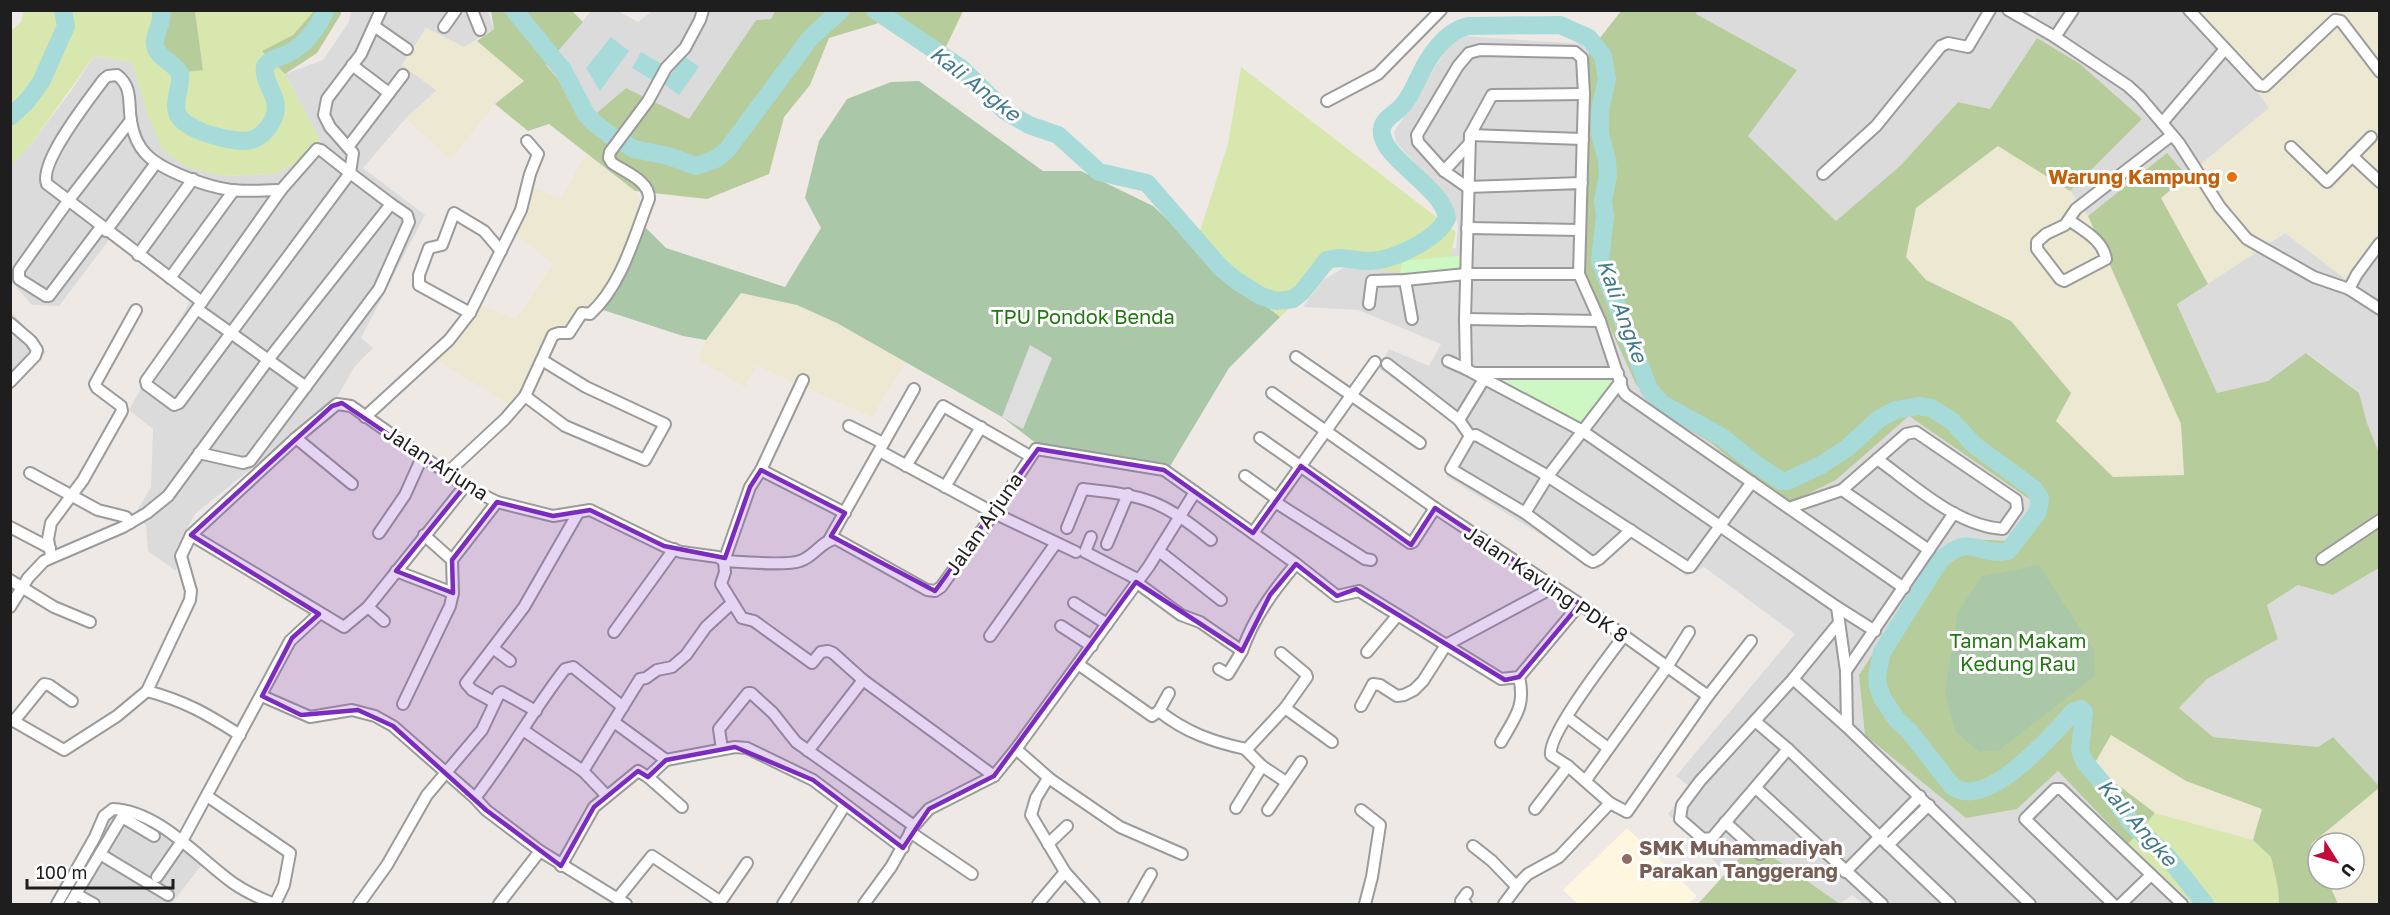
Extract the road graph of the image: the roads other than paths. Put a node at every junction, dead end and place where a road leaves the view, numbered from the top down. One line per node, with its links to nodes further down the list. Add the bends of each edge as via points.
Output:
1 (381, 10): 10 (street)
2 (456, 10): 11 (street)
3 (472, 10): 12 (street)
4 (703, 10): 70 (street, via 685,48 666,68 648,101 610,152 612,163 650,192 620,272 601,304 590,314 582,313 569,333 553,335)
5 (1440, 10): 21 (street, via 1378,74)
6 (1990, 10): 24 (street, via 1968,47 1948,43 1941,46)
7 (2008, 10): 13 (street)
8 (2073, 10): 13 (street)
9 (2193, 11): 15 (street)
10 (374, 26): 14 (street); 16 (street)
11 (444, 27)
12 (480, 30)
13 (2055, 37): 23 (street, via 2128,86)
14 (407, 49)
15 (2225, 49): 17 (street, via 2259,85 2265,86 2322,30 2339,20); 23 (street)
16 (352, 65): 19 (street); 31 (street, via 327,99 324,115)
17 (2379, 72)
18 (403, 75): 19 (street)
19 (389, 93): 31 (street)
20 (1584, 94): 28 (street); 29 (street, via 1492,95); 35 (street, via 1583,61 1575,52 1469,53 1418,135 1418,142)
21 (1327, 101)
22 (131, 120): 34 (street, via 141,147); 44 (street); 44 (street, via 127,88 117,75 108,76 60,140 45,175 47,184)
23 (2162, 123): 26 (street)
24 (1876, 126): 25 (street); 37 (street)
25 (1885, 134)
26 (2172, 135): 46 (street, via 2076,209); 57 (street, via 2220,207 2247,239 2314,277)
27 (2371, 137): 33 (street)
28 (1583, 139): 29 (street); 40 (street)
29 (1469, 140): 35 (street); 41 (street)
30 (527, 141): 51 (street, via 538,154 521,210)
31 (348, 147): 36 (street, via 353,153)
32 (2291, 147): 33 (street, via 2327,182)
33 (2352, 156): 39 (street)
34 (156, 163): 38 (street); 48 (street)
35 (1444, 171): 41 (street)
36 (350, 172): 43 (street, via 316,149); 45 (street); 67 (street)
37 (1823, 174)
38 (193, 179): 42 (street); 52 (street)
39 (2379, 182)
40 (1582, 183): 41 (street); 49 (street)
41 (1467, 187): 47 (street)
42 (234, 190): 43 (street); 55 (street)
43 (281, 190): 59 (street)
44 (68, 201): 48 (street); 48 (street, via 19,270 19,279 49,296)
45 (391, 204): 69 (street); 79 (street, via 407,215 409,222 385,277)
46 (2069, 220): 46 (street, via 2093,237 2106,259 2064,281 2036,244)
47 (1467, 228): 49 (street); 53 (street)
48 (104, 229): 52 (street)
49 (1580, 230): 54 (street)
50 (2379, 243): 57 (street)
51 (501, 251): 62 (street); 62 (street, via 484,231 454,213 441,246 429,248 418,284)
52 (138, 255): 55 (street)
53 (1466, 274): 54 (street); 56 (street); 64 (street)
54 (1579, 274): 65 (street)
55 (170, 278): 59 (street)
56 (1405, 280): 58 (street, via 1371,281); 63 (street)
57 (2349, 289): 60 (street)
58 (1369, 304)
59 (200, 305): 67 (street); 67 (street, via 146,381 147,385 172,404 179,403)
60 (2379, 309)
61 (136, 310): 113 (street, via 95,384 121,406 121,414)
62 (470, 313): 84 (street, via 449,340)
63 (1412, 319)
64 (1465, 319): 65 (street); 74 (street)
65 (1600, 321): 75 (street)
66 (10, 323): 78 (street, via 37,350)
67 (231, 333): 69 (street)
68 (1296, 357): 82 (street)
69 (268, 360): 79 (street); 95 (street)
70 (542, 360): 83 (street); 83 (street, via 586,387 665,424 645,460 565,426)
71 (1375, 362): 82 (street)
72 (1448, 362): 74 (street)
73 (1387, 364): 85 (street)
74 (1469, 371): 75 (street); 76 (street)
75 (1619, 377): 89 (street); 106 (street, via 1626,395)
76 (1484, 379): 85 (street); 89 (street)
77 (803, 380): 101 (street)
78 (10, 382)
79 (306, 387): 95 (street, via 248,463)
80 (914, 389): 94 (street)
81 (1272, 393): 88 (street, Jalan Kavling PDK 8)
82 (1350, 395): 88 (street); 93 (street)
83 (525, 396): 103 (street)
84 (365, 417): 91 (street, Jalan Arjuna, via 351,406 337,404); 97 (street, Jalan Arjuna)
85 (1459, 420): 90 (street)
86 (849, 426): 94 (street)
87 (981, 427): 96 (street); 99 (street, via 943,406); 109 (street)
88 (1327, 430): 100 (street); 116 (street, Jalan Kavling PDK 8)
89 (1581, 430): 105 (street); 127 (street)
90 (1470, 436): 105 (street, via 1476,435); 121 (street, via 1451,469)
91 (296, 438): 107 (street); 132 (street, Jalan Arjuna)
92 (1260, 438): 100 (street)
93 (1420, 443)
94 (884, 449): 99 (street); 119 (street)
95 (199, 453): 125 (street, via 168,496)
96 (1033, 453): 111 (street, via 1164,470); 120 (street, Jalan Arjuna)
97 (423, 455): 103 (street, Jalan Arjuna); 130 (street, via 405,495)
98 (1877, 459): 110 (street); 122 (street); 122 (street, via 1905,434 1916,432 2018,503 2003,529 1976,525)
99 (906, 466): 109 (street)
100 (1301, 466): 114 (street); 116 (street, via 1410,543)
101 (761, 470): 119 (street); 147 (street, via 750,487)
102 (30, 473): 113 (street)
103 (447, 473): 108 (street, Jalan Arjuna)
104 (1245, 476): 114 (street)
105 (1548, 476): 121 (street); 129 (street)
106 (1752, 483): 117 (street); 127 (street)
107 (352, 484)
108 (465, 486): 115 (street, Jalan Arjuna); 133 (street)
109 (945, 487): 120 (street)
110 (1842, 490): 117 (street); 140 (street)
111 (1195, 492): 123 (street); 131 (street)
112 (1128, 494): 123 (street); 128 (street, via 1083,489); 138 (street)
113 (73, 495): 125 (street, via 98,510 126,517); 142 (street, via 51,523)
114 (1276, 501): 131 (street); 146 (street)
115 (497, 502): 118 (street, Jalan Arjuna, via 553,516); 145 (street)
116 (1435, 508): 152 (street, Jalan Kavling PDK 8)
117 (1789, 508): 154 (street)
118 (578, 513): 139 (street, Jalan Arjuna, via 590,510); 178 (street, via 524,607)
119 (844, 513): 135 (street)
120 (994, 513): 135 (street, Jalan Arjuna, via 934,591 836,539); 137 (street)
121 (1525, 513): 129 (street, via 1593,562)
122 (1953, 513): 140 (street)
123 (1182, 516): 136 (street); 141 (street)
124 (2379, 520): 144 (street)
125 (130, 523): 142 (street)
126 (10, 527): 142 (street)
127 (1720, 527): 129 (street, via 1689,567); 162 (street)
128 (1067, 528)
129 (1631, 530)
130 (379, 533)
131 (1253, 533): 148 (street)
132 (191, 535): 163 (street); 190 (street, via 181,556 190,600)
133 (424, 535): 145 (street); 149 (street)
134 (1091, 537): 151 (street, via 1086,553)
135 (829, 540): 147 (street, Jalan Arjuna, via 798,562)
136 (1211, 540)
137 (1056, 543): 143 (street); 173 (street)
138 (1107, 544)
139 (674, 549): 147 (street, Jalan Arjuna); 171 (street)
140 (1929, 550): 154 (street)
141 (1159, 551): 151 (street); 156 (street)
142 (51, 552): 153 (street)
143 (1076, 552)
144 (2322, 559)
145 (452, 560): 155 (street)
146 (1371, 560)
147 (724, 561): 157 (street, via 720,584)
148 (1296, 564): 164 (street, via 1337,597 1359,591); 179 (street, via 1270,595)
149 (396, 571): 155 (street); 161 (street)
150 (10, 580): 153 (street)
151 (1137, 581): 167 (street); 179 (street, via 1181,615 1200,622)
152 (1554, 587): 159 (street, Jalan Kavling PDK 8); 177 (street)
153 (21, 588): 160 (street); 166 (street)
154 (1904, 588): 170 (street)
155 (453, 593): 196 (street)
156 (1221, 600)
157 (732, 603): 188 (street, via 742,618 754,621 812,663 821,652 828,651); 198 (street, via 672,667 640,679)
158 (1074, 603): 167 (street)
159 (1580, 604): 174 (street, Jalan Kavling PDK 8); 187 (street)
160 (10, 607)
161 (368, 607): 163 (street, via 344,627); 165 (street)
162 (1837, 607): 168 (street); 170 (street)
163 (319, 614): 192 (street, via 292,638)
164 (1397, 616): 177 (street); 180 (street)
165 (384, 621)
166 (90, 622)
167 (1107, 624): 176 (street)
168 (1838, 624): 186 (street); 189 (street)
169 (1061, 626): 176 (street)
170 (1875, 631): 186 (street)
171 (614, 632)
172 (1689, 632): 184 (street)
173 (990, 636)
174 (1623, 637): 184 (street, Jalan Kavling PDK 8); 202 (street)
175 (1751, 641): 193 (street)
176 (1092, 645): 183 (street)
177 (1446, 645): 187 (street, via 1501,679); 197 (street, via 1414,690 1397,696 1372,684)
178 (494, 650): 182 (street); 195 (street, via 466,683)
179 (1242, 651): 185 (street, via 1228,674)
180 (1367, 652)
181 (1281, 653): 199 (street, via 1307,676)
182 (510, 661)
183 (1078, 664): 201 (street, via 1150,715); 213 (street)
184 (1667, 667): 193 (street, Jalan Kavling PDK 8); 211 (street)
185 (1218, 669)
186 (1846, 671): 206 (street)
187 (1519, 676): 210 (street, via 1521,706)
188 (864, 680): 216 (street); 223 (street)
189 (1793, 680): 204 (street); 206 (street)
190 (147, 691): 203 (street, via 68,750); 208 (street, via 202,710)
191 (1169, 693): 201 (street)
192 (262, 696): 208 (street); 222 (street, via 310,717 352,710 375,716 393,726)
193 (1708, 696): 233 (street, via 1627,812)
194 (72, 701): 203 (street, via 44,684)
195 (494, 702): 200 (street, via 502,692); 222 (street, via 482,730)
196 (403, 704)
197 (1361, 706)
198 (623, 707): 200 (street, via 568,667); 205 (street)
199 (1285, 708): 209 (street); 214 (street)
200 (536, 711): 207 (street)
201 (1159, 711): 214 (street, via 1178,726 1218,743)
202 (1567, 717): 211 (street); 220 (street, via 1550,752)
203 (12, 720)
204 (1755, 721): 215 (street); 241 (street, via 1680,809 1680,819 1707,840)
205 (614, 722): 217 (street); 221 (street)
206 (1847, 728): 231 (street)
207 (523, 730): 221 (street); 232 (street)
208 (240, 735): 229 (street)
209 (1332, 742)
210 (1501, 742)
211 (1608, 748): 226 (street)
212 (722, 749): 216 (street, via 718,729 750,692); 217 (street); 234 (street, via 741,747 757,752 813,780)
213 (1016, 749): 223 (street); 225 (street)
214 (1246, 749): 219 (street)
215 (1788, 749): 228 (street); 246 (street)
216 (808, 751): 243 (street)
217 (666, 760): 224 (street)
218 (1301, 762): 227 (street)
219 (1262, 766): 227 (street); 237 (street)
220 (1568, 766): 226 (street); 238 (street)
221 (583, 771): 230 (street)
222 (445, 773): 232 (street); 271 (street)
223 (994, 776): 243 (street, via 935,805)
224 (648, 777): 230 (street, via 638,771); 236 (street)
225 (1050, 779): 247 (street, via 1046,780 1031,813); 252 (street, via 1120,827)
226 (1586, 780): 233 (street)
227 (1286, 782): 239 (street)
228 (1756, 788): 241 (street); 257 (street)
229 (207, 796): 245 (street); 270 (street, via 290,853 284,885)
230 (607, 796): 255 (street, via 594,807)
231 (1920, 796): 235 (street); 246 (street)
232 (475, 798): 250 (street)
233 (1610, 803): 262 (street, via 1559,857 1528,874)
234 (845, 805): 249 (street); 274 (street)
235 (1929, 805): 246 (street); 284 (street)
236 (682, 807)
237 (1236, 807)
238 (1535, 809)
239 (1268, 810)
240 (1361, 810): 279 (street, via 1380,825)
241 (1725, 822): 253 (street)
242 (1067, 826): 247 (street)
243 (912, 829): 249 (street); 258 (street)
244 (154, 836): 251 (street, via 122,817)
245 (182, 841): 261 (street); 267 (street, via 136,814 110,809); 270 (street, via 231,881 257,898)
246 (1884, 841): 257 (street); 283 (street)
247 (1048, 844): 256 (street)
248 (1473, 846): 262 (street)
249 (903, 848): 275 (street)
250 (540, 851): 255 (street); 272 (street)
251 (100, 854): 264 (street); 265 (street)
252 (1182, 854)
253 (1760, 854)
254 (747, 863): 273 (street)
255 (561, 866): 266 (street)
256 (1065, 872): 276 (street); 277 (street)
257 (1845, 872): 282 (street)
258 (972, 874)
259 (1151, 874): 278 (street)
260 (2151, 875): 285 (street, via 2061,789 2055,789 2025,819); 286 (street); 287 (street)
261 (157, 877)
262 (1517, 887): 281 (street)
263 (1467, 892): 280 (street, via 1461,901)
264 (76, 894): 268 (street); 269 (street)
265 (168, 895)
266 (622, 901): 273 (street, via 652,856)
267 (57, 904)
268 (70, 904)
269 (94, 904)
270 (275, 904)
271 (359, 904)
272 (499, 904)
273 (720, 904)
274 (783, 904)
275 (864, 904)
276 (1038, 904)
277 (1094, 904)
278 (1134, 904)
279 (1365, 904)
280 (1466, 904)
281 (1504, 904)
282 (1882, 904)
283 (1950, 904)
284 (2030, 904)
285 (2113, 904)
286 (2121, 904)
287 (2182, 904)

